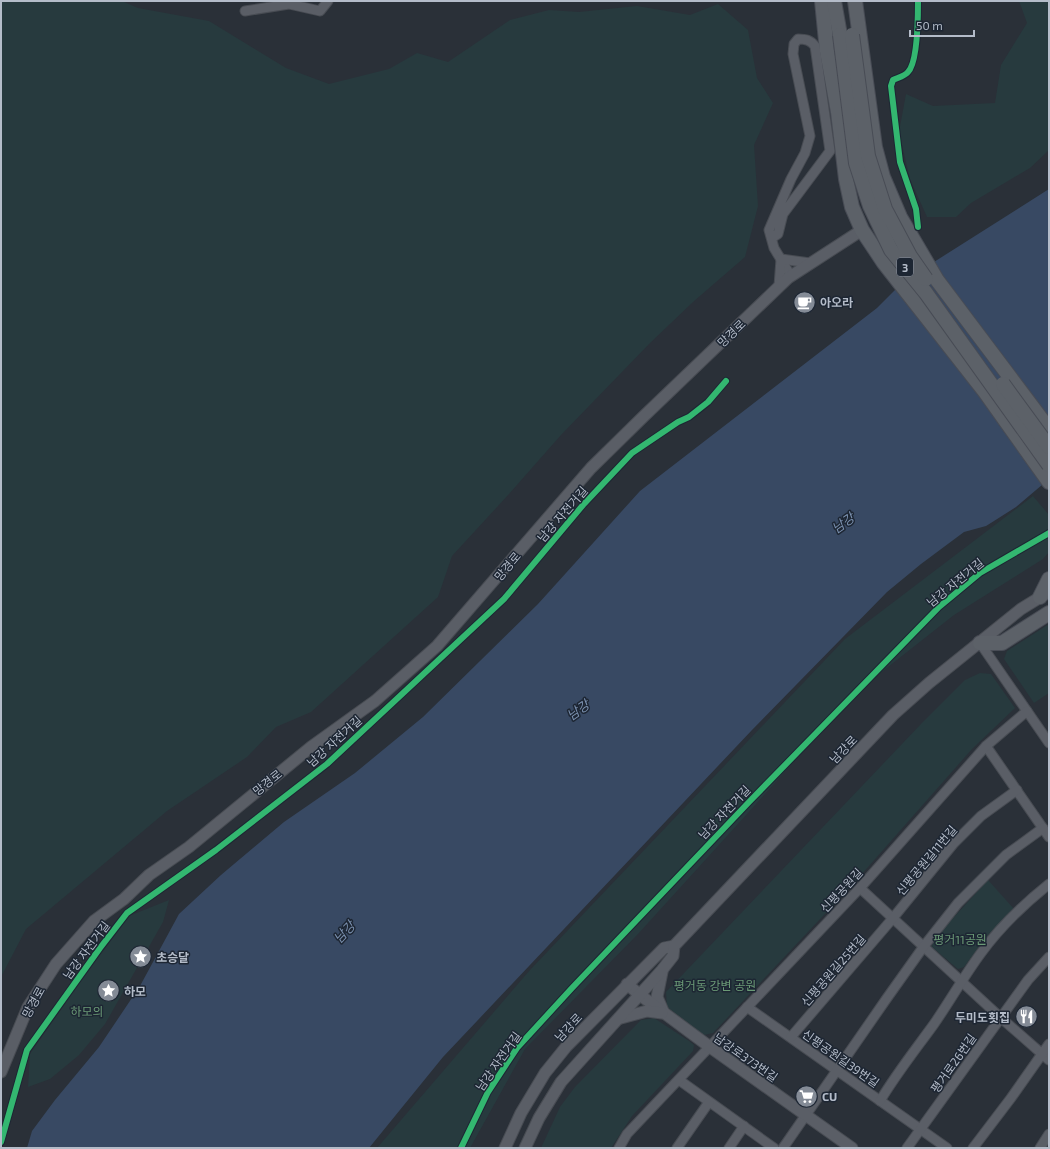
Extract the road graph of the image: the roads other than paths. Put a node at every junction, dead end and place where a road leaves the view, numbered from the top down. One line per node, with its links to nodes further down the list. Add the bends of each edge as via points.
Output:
1 (328, 1): 6 (street, via 320,11 289,4)
2 (822, 1): 9 (main road, via 846,179 852,208)
3 (834, 1): 7 (main road, 3)
4 (847, 1): 7 (main road, 3)
5 (855, 1): 8 (main road, via 875,147 883,177)
6 (245, 11)
7 (846, 35): 16 (main road, 3, bridge, via 868,156 885,209 910,256); 17 (main road, 3, bridge, via 856,163 870,206 891,250 926,293)
8 (900, 218): 9 (main road); 15 (main road, via 937,280)
9 (862, 230): 12 (street, 망경로); 18 (main road, via 884,263 985,392)
10 (772, 238): 10 (street, via 778,234 783,214 830,151 815,46 807,39 798,39 794,44 793,54 810,136 805,153 774,216 769,230); 11 (street, via 774,248)
11 (781, 259): 12 (street); 13 (street); 14 (street)
12 (810, 263): 13 (street, 망경로)
13 (791, 276): 14 (street, 망경로)
14 (779, 286): 48 (street, 망경로, via 591,468 438,646 375,701 311,747 189,847 149,875 124,899 94,922 56,964 28,1007)
15 (1049, 429)
16 (1049, 447)
17 (1049, 465)
18 (1049, 482)
19 (1049, 578): 20 (main road)
20 (1044, 594): 22 (street, 남강로, via 1021,609)
21 (1049, 613): 22 (main road, via 1002,643)
22 (980, 643): 23 (street); 32 (street, 남강로, via 928,682 893,716)
23 (1027, 711): 24 (street); 25 (street, 신평공원길)
24 (1049, 743)
25 (986, 746): 26 (street); 30 (street, 신평공원길)
26 (1017, 790): 27 (street); 31 (street, 신평공원길11번길, via 982,816 954,842)
27 (1043, 828): 28 (street); 33 (street, via 1006,855 976,884)
28 (1049, 837)
29 (1049, 884): 36 (street, via 1007,923)
30 (860, 888): 31 (street); 39 (street, 신평공원길)
31 (893, 918): 33 (street); 43 (street, 신평공원길25번길)
32 (674, 946): 35 (street, 남강로, via 673,956); 37 (street, 남강로, via 664,948)
33 (924, 946): 36 (street); 47 (street)
34 (1049, 957): 41 (street, 평거로26번길)
35 (662, 970): 38 (street, 남강로); 40 (street, via 657,998)
36 (961, 980): 41 (street); 50 (street)
37 (627, 984): 38 (street, 남강로373번길); 56 (street, 남강로, via 566,1047 546,1073 521,1113)
38 (640, 995): 40 (street, 남강로373번길); 42 (street, 남강로)
39 (747, 1007): 43 (street, 신평공원길39번길); 45 (street, 신평공원길)
40 (664, 1014): 42 (street, via 647,1010); 45 (street, 남강로373번길)
41 (1000, 1018): 46 (street); 54 (street, 평거로26번길)
42 (619, 1019): 57 (street, 남강로, via 561,1082 539,1118)
43 (791, 1038): 47 (street, 신평공원길39번길)
44 (1049, 1044): 46 (street)
45 (710, 1047): 49 (street, 신평공원길); 52 (street, 남강로373번길)
46 (1046, 1057): 66 (street)
47 (838, 1071): 50 (street, 신평공원길39번길); 52 (street)
48 (1, 1072)
49 (679, 1080): 51 (street); 58 (street, 신평공원길, via 627,1134)
50 (880, 1101): 54 (street, 신평공원길39번길)
51 (709, 1102): 53 (street); 59 (street)
52 (806, 1115): 62 (street); 63 (street, 남강로373번길)
53 (744, 1126): 60 (street); 61 (street)
54 (920, 1130): 64 (street, 평거로26번길); 65 (street, 신평공원길39번길)
55 (1049, 1134): 67 (street)
56 (505, 1148)
57 (525, 1148)
58 (620, 1148)
59 (677, 1148)
60 (729, 1148)
61 (774, 1148)
62 (783, 1148)
63 (852, 1148)
64 (907, 1148)
65 (947, 1148)
66 (973, 1148)
67 (1040, 1148)

